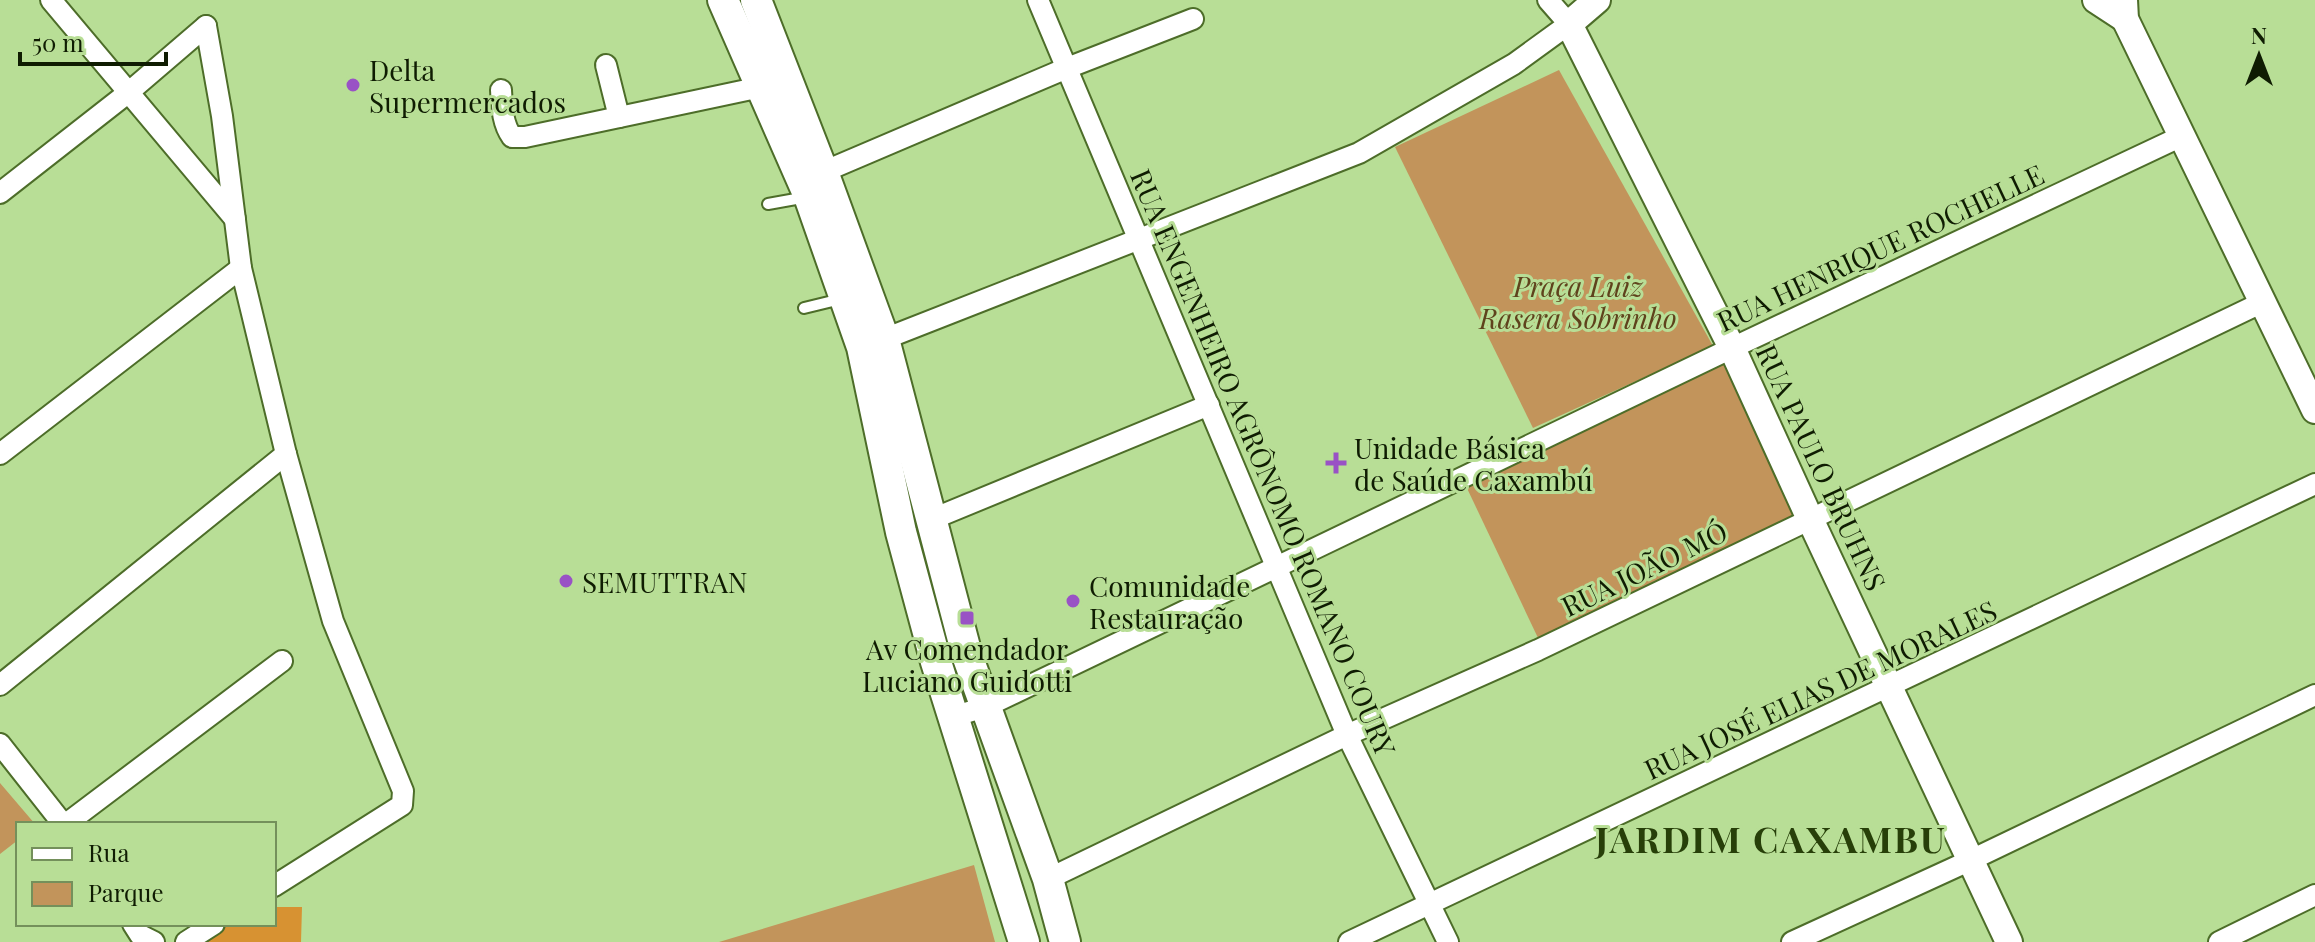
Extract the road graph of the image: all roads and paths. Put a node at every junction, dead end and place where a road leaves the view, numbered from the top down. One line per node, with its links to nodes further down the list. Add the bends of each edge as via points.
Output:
1 (51, 0): 14 (street)
2 (1038, 0): 11 (street, RUA ENGENHEIRO AGRÔNOMO ROMANO COURY)
3 (1548, 0): 9 (street)
4 (1597, 0): 9 (street)
5 (2096, 0): 7 (street)
6 (739, 3): 12 (main road); 17 (main road)
7 (2125, 9): 16 (street)
8 (1193, 19): 11 (street)
9 (1569, 24): 21 (street, via 1514,64 1359,153); 27 (street, RUA PAULO BRUHNS)
10 (606, 65): 15 (street)
11 (1067, 68): 17 (street); 21 (street, RUA ENGENHEIRO AGRÔNOMO ROMANO COURY)
12 (761, 87): 15 (street); 17 (main road)
13 (501, 90): 15 (street, via 512,137)
14 (129, 92): 18 (street); 20 (street); 20 (street, via 206,26)
15 (619, 117)
16 (2182, 136): 24 (street); 27 (street, RUA HENRIQUE ROCHELLE)
17 (816, 184): 19 (lane); 23 (main road); 26 (main road)
18 (0, 193)
19 (768, 204)
20 (235, 219): 22 (street)
21 (1139, 241): 26 (street); 28 (street, RUA ENGENHEIRO AGRÔNOMO ROMANO COURY)
22 (241, 268): 30 (street); 31 (street)
23 (845, 298): 25 (lane); 26 (main road)
24 (2263, 302): 29 (street); 33 (street, RUA JOÃO MÓ)
25 (804, 308)
26 (873, 343): 34 (main road); 41 (main road, via 901,532)
27 (1732, 348): 33 (street, RUA PAULO BRUHNS); 35 (street, RUA HENRIQUE ROCHELLE)
28 (1209, 405): 34 (street); 35 (street, RUA ENGENHEIRO AGRÔNOMO ROMANO COURY)
29 (2315, 410)
30 (0, 454)
31 (286, 454): 37 (street); 48 (street, via 333,621 403,791 402,805)
32 (2315, 484): 38 (street, RUA JOSÉ ELIAS DE MORALES)
33 (1810, 519): 38 (street, RUA PAULO BRUHNS); 42 (street, RUA JOÃO MÓ)
34 (930, 520): 40 (main road)
35 (1275, 566): 40 (street, RUA HENRIQUE ROCHELLE); 42 (street, RUA ENGENHEIRO AGRÔNOMO ROMANO COURY)
36 (282, 661): 45 (street)
37 (0, 685)
38 (1889, 687): 46 (street, RUA PAULO BRUHNS); 50 (street, RUA JOSÉ ELIAS DE MORALES)
39 (2315, 695): 46 (street)
40 (985, 707): 41 (street, RUA HENRIQUE ROCHELLE); 47 (main road)
41 (952, 717): 55 (main road)
42 (1347, 735): 47 (street, RUA JOÃO MÓ); 50 (street, RUA ENGENHEIRO AGRÔNOMO ROMANO COURY)
43 (0, 744): 44 (street)
44 (62, 822)
45 (67, 822)
46 (1971, 860): 59 (street); 60 (street, RUA PAULO BRUHNS)
47 (1048, 879): 56 (main road)
48 (276, 885)
49 (2315, 895): 61 (street)
50 (1430, 905): 57 (street, RUA JOSÉ ELIAS DE MORALES); 58 (street, RUA ENGENHEIRO AGRÔNOMO ROMANO COURY)
51 (134, 926): 53 (street)
52 (211, 926): 54 (street)
53 (154, 942)
54 (186, 942)
55 (1024, 942)
56 (1065, 942)
57 (1349, 942)
58 (1448, 942)
59 (1792, 942)
60 (2009, 942)
61 (2219, 942)

